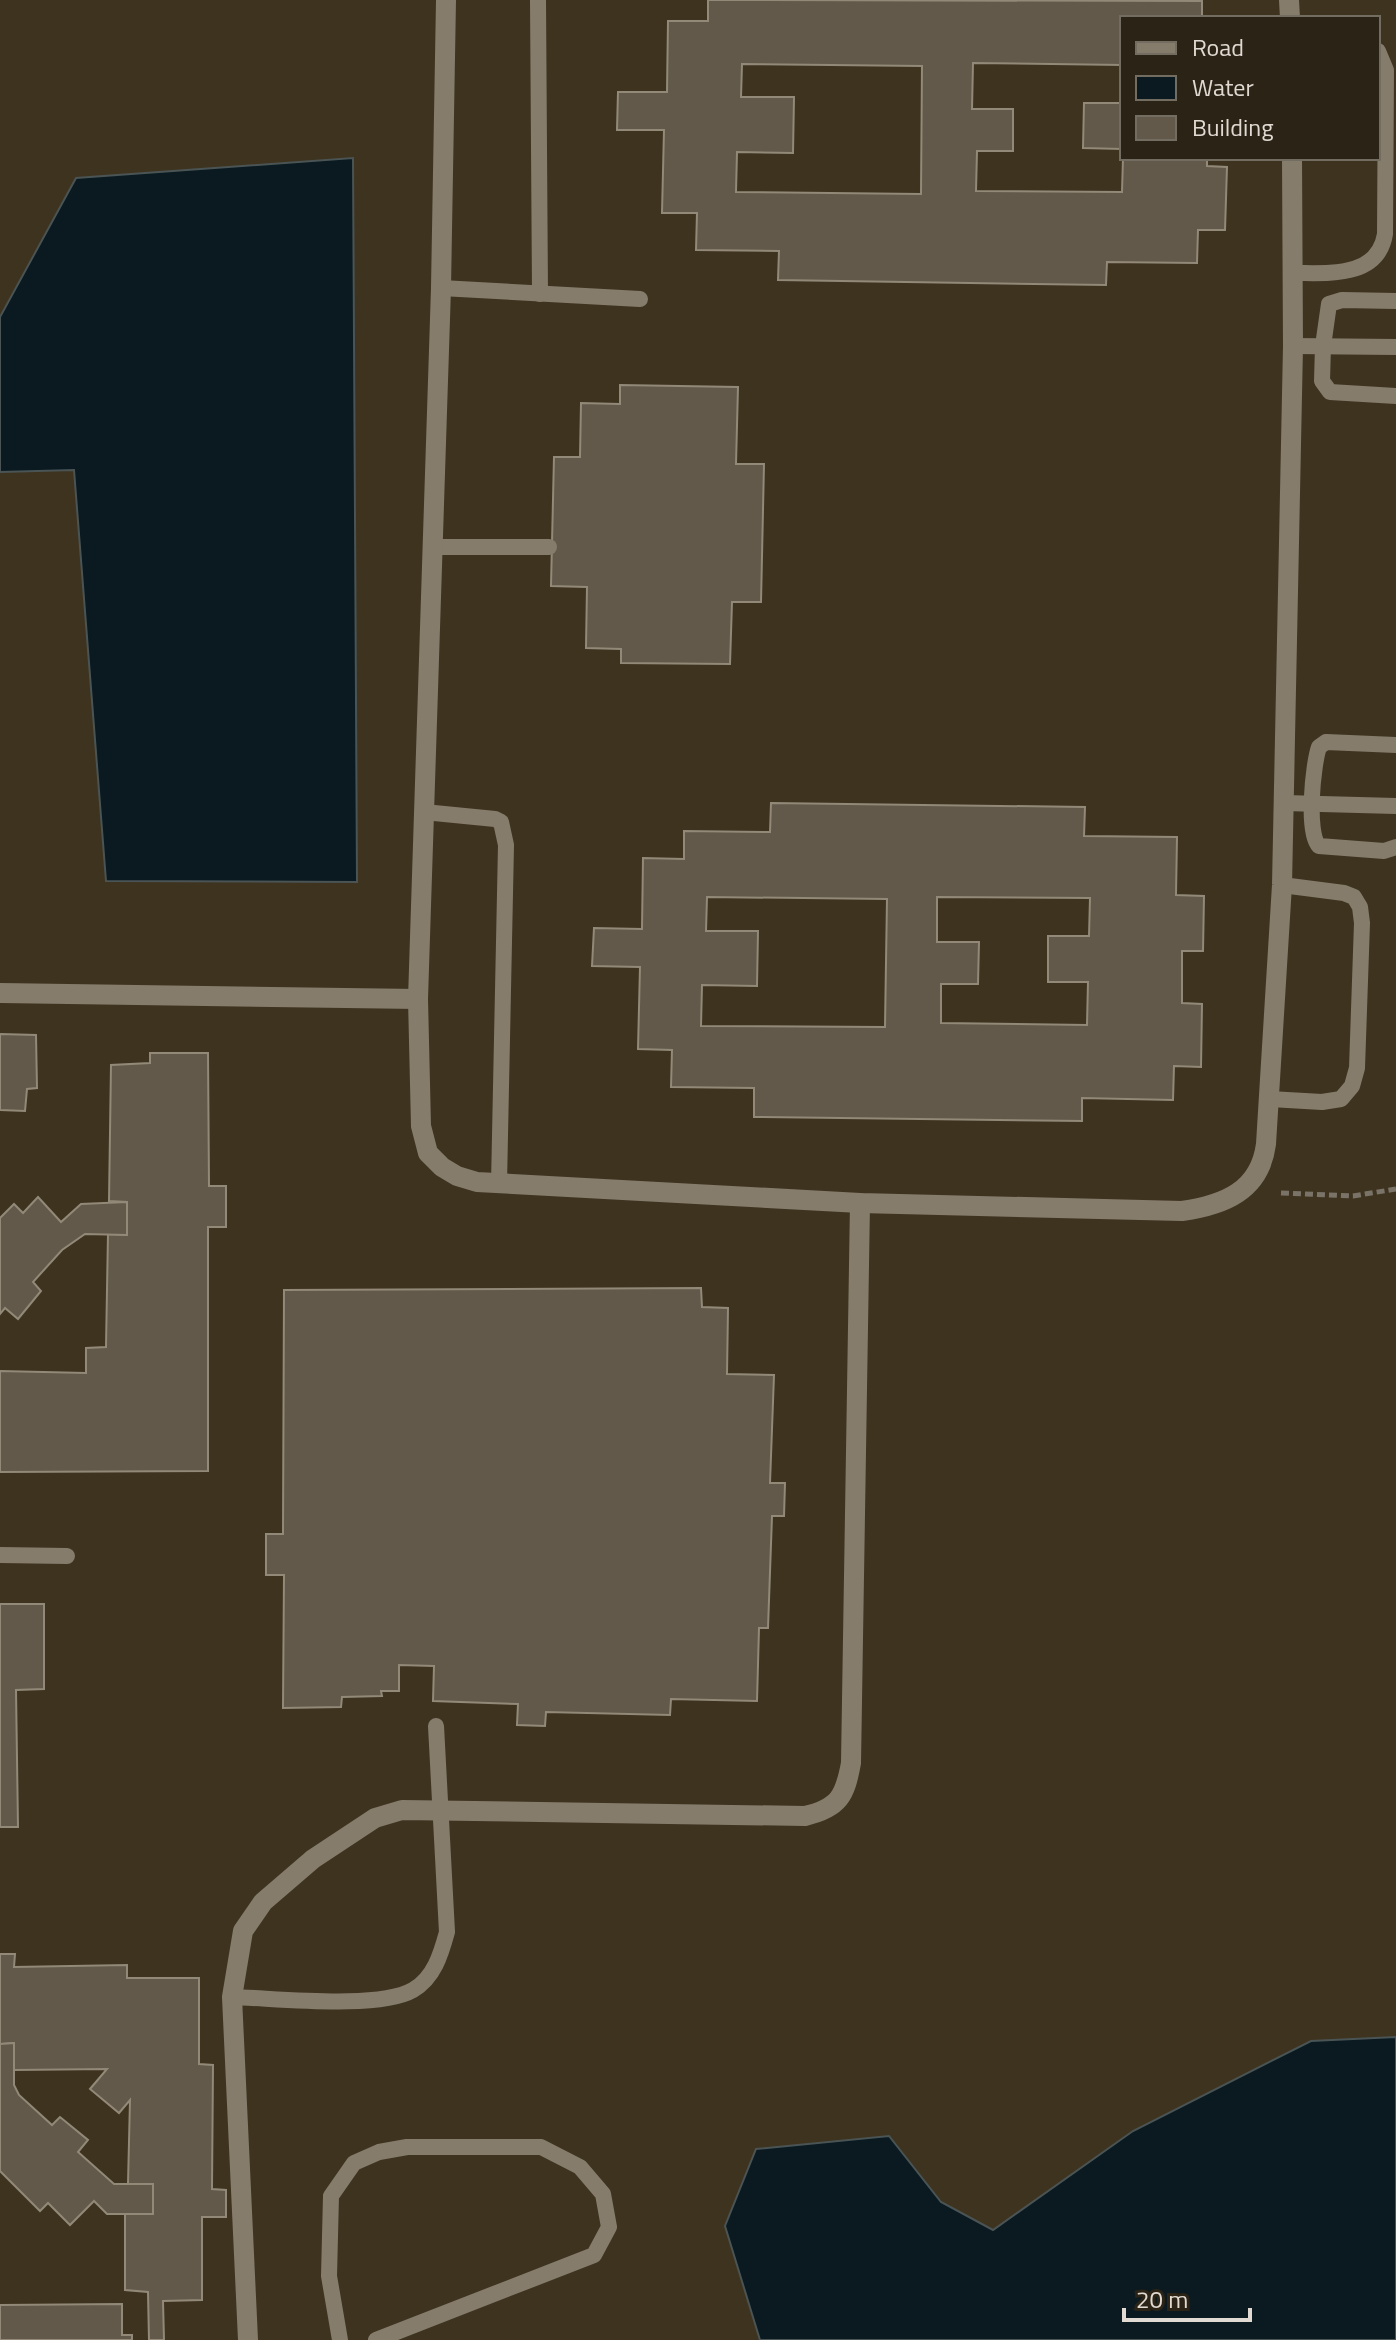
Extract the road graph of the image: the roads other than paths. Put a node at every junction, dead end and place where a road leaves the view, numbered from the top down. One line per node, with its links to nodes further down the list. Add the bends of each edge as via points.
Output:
1 (446, 0): 6 (street)
2 (538, 0): 7 (lane)
3 (1380, 56): 5 (lane, via 1386,70 1382,250 1368,264 1353,269)
4 (1292, 160): 5 (street)
5 (1294, 273): 10 (street)
6 (441, 288): 7 (lane); 14 (street)
7 (540, 294): 8 (lane)
8 (640, 299)
9 (1396, 301): 11 (lane, via 1329,304)
10 (1293, 346): 11 (lane); 17 (street)
11 (1323, 346): 12 (lane); 13 (lane, via 1322,381 1330,392)
12 (1396, 347)
13 (1396, 396)
14 (433, 547): 15 (lane); 20 (street)
15 (549, 547)
16 (1396, 745): 18 (lane, via 1326,742 1317,752)
17 (1284, 803): 18 (lane); 22 (street)
18 (1312, 804): 19 (lane); 21 (lane, via 1313,840 1319,846 1384,851)
19 (1396, 806)
20 (424, 812): 24 (street); 26 (lane, via 495,819 501,822 506,845)
21 (1396, 847)
22 (1282, 885): 25 (street); 25 (lane, via 1344,893 1360,907 1357,1068 1341,1099)
23 (0, 993): 24 (street)
24 (418, 999): 26 (street, via 421,1126 428,1153 457,1176)
25 (1269, 1099): 27 (street, via 1264,1161 1257,1175 1227,1200 1206,1208)
26 (499, 1184): 27 (street)
27 (860, 1203): 31 (street, via 851,1763 846,1789 835,1803 805,1816)
28 (0, 1555): 29 (lane)
29 (67, 1556)
30 (436, 1726): 31 (lane)
31 (441, 1808): 32 (street, via 375,1818 313,1859 263,1902 243,1931); 32 (lane, via 447,1932 439,1963 414,1990 380,2001)
32 (232, 1997): 33 (street)
33 (248, 2340)
34 (340, 2340): 35 (lane, via 329,2276 331,2196 354,2163 407,2147 541,2147 580,2167 603,2194 609,2227 594,2255)
35 (376, 2340)

